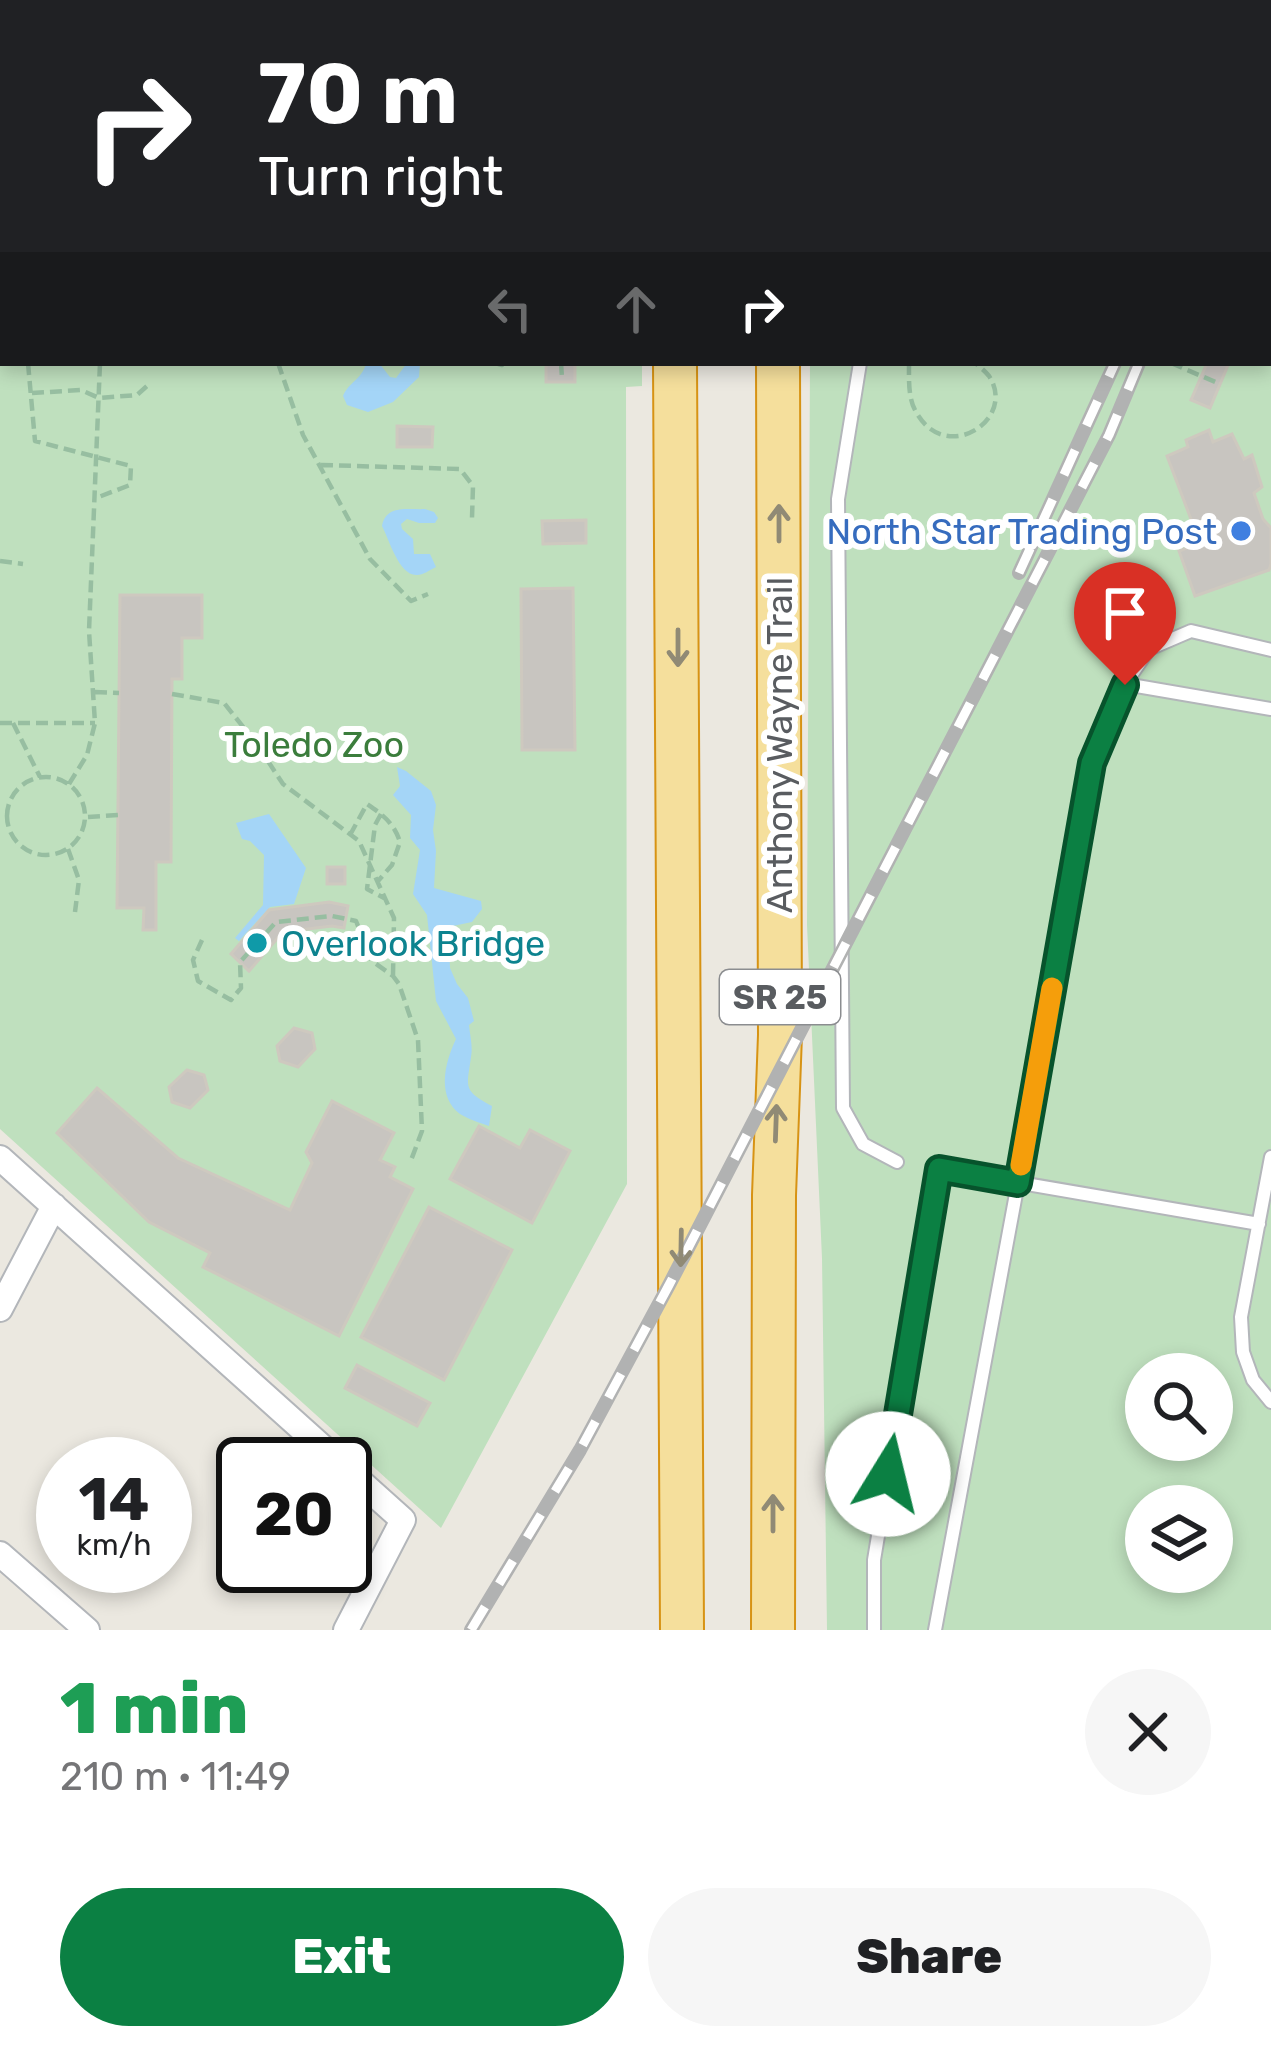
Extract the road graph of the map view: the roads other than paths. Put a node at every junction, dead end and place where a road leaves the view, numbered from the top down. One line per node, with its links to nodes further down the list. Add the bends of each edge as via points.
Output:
1 (676, 366): 22 (highway, SR 25, one-way to 22)
2 (778, 366): 23 (highway, Anthony Wayne Trail / SR 25, one-way to 2)
3 (860, 366): 9 (lane, via 838,499 843,1108 863,1144)
4 (1271, 650): 5 (lane, via 1190,632 1149,649)
5 (1125, 685): 6 (lane); 10 (lane, via 1092,763)
6 (1271, 709)
7 (1271, 1157): 12 (lane)
8 (0, 1158): 11 (street)
9 (897, 1162)
10 (1018, 1183): 12 (lane); 24 (lane, via 939,1169 874,1560); 25 (lane)
11 (53, 1206): 13 (street); 15 (street)
12 (1259, 1225): 14 (lane, via 1241,1317 1243,1352)
13 (0, 1309)
14 (1271, 1402)
15 (311, 1437)
16 (372, 1492): 18 (street, via 403,1520)
17 (0, 1554): 20 (street)
18 (372, 1580)
19 (365, 1593): 21 (street)
20 (87, 1630)
21 (346, 1630)
22 (682, 1630)
23 (773, 1630)
24 (874, 1630)
25 (935, 1630)

